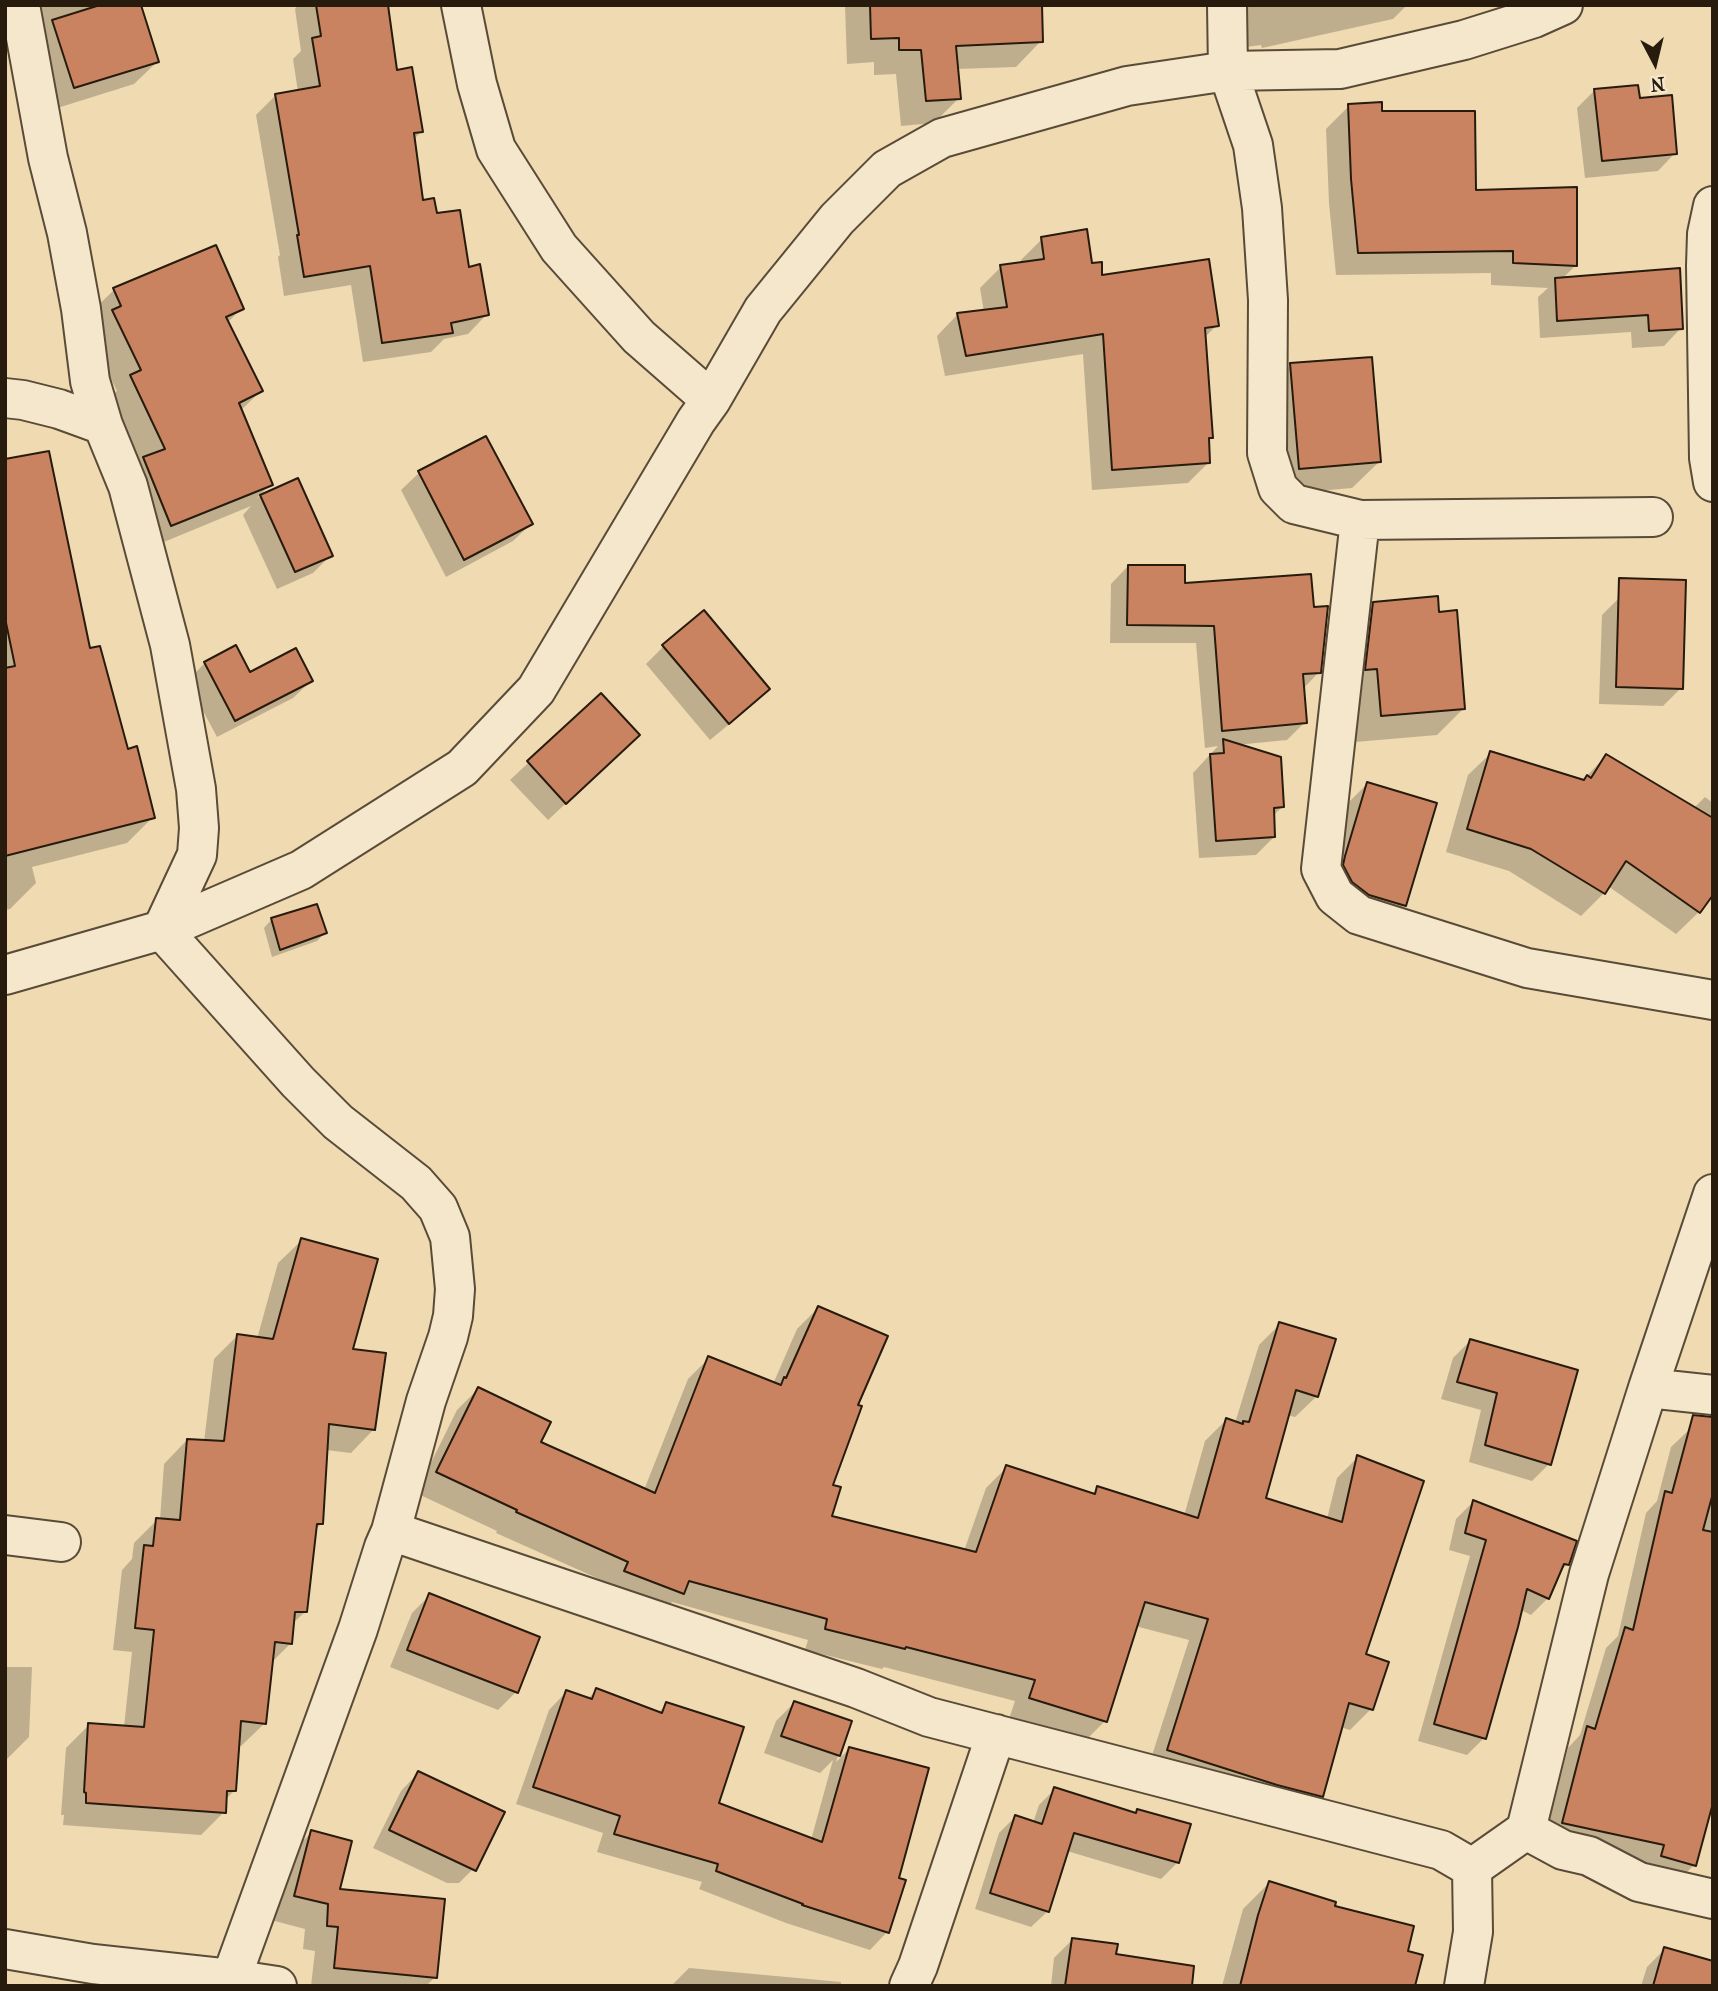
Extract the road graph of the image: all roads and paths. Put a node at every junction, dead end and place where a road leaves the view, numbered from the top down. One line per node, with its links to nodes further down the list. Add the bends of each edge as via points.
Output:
1 (20, 5): 9 (street, via 67,233 90,381)
2 (461, 5): 8 (street, via 496,149 559,248 639,337)
3 (1227, 5): 5 (street)
4 (1563, 5): 5 (street, via 1464,40 1340,69)
5 (1228, 71): 8 (street, via 1127,86 955,134 887,169 837,219 763,310); 12 (street, via 1253,145 1262,208 1268,300 1267,453 1278,488 1294,504)
6 (1713, 206): 10 (street, via 1706,266)
7 (5, 398): 9 (street, via 59,408)
8 (711, 400): 13 (street, via 536,690 462,768 301,870)
9 (103, 425): 13 (street, via 128,486 170,645 196,789 197,855)
10 (1713, 482)
11 (1653, 517): 12 (street)
12 (1360, 520): 15 (street, via 1321,869 1335,896 1359,915 1527,968)
13 (162, 930): 14 (street); 19 (street, via 306,1090 365,1145 415,1183 438,1208 446,1227 455,1289 453,1315)
14 (5, 975)
15 (1713, 1000)
16 (1713, 1194): 17 (street)
17 (1648, 1388): 18 (street); 23 (street, via 1589,1574)
18 (1713, 1395)
19 (391, 1531): 22 (street, via 856,1688 929,1717); 27 (street)
20 (5, 1535): 21 (street)
21 (61, 1542)
22 (996, 1734): 24 (street, via 1441,1850); 29 (street)
23 (1526, 1830): 24 (street); 25 (street, via 1639,1882)
24 (1472, 1868): 30 (street, via 1472,1932)
25 (1713, 1899)
26 (5, 1949): 27 (street)
27 (231, 1979): 28 (street)
28 (277, 1986)
29 (909, 1986)
30 (1464, 1986)

